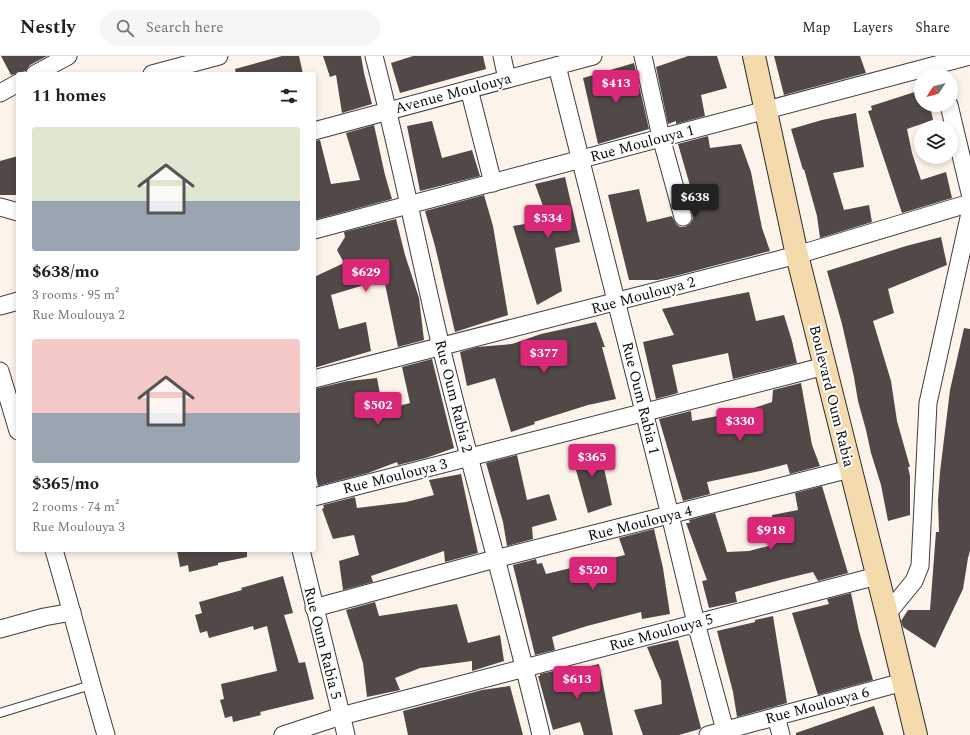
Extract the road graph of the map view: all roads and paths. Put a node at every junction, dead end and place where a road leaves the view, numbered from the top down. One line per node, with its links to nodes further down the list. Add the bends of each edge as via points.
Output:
1 (219, 56): 9 (street)
2 (374, 56): 20 (street, Rue Oum Rabia 2)
3 (502, 56): 15 (street)
4 (592, 56): 10 (street, Avenue Moulouya)
5 (643, 56): 23 (street)
6 (754, 56): 19 (street, Boulevard Oum Rabia)
7 (970, 56): 11 (street, Rue Moulouya 1)
8 (62, 62): 12 (street)
9 (195, 64): 13 (street)
10 (557, 66): 15 (street, Avenue Moulouya); 24 (street, Rue Oum Rabia 1)
11 (942, 68)
12 (40, 72)
13 (161, 72)
14 (914, 75): 19 (street, Rue Moulouya 1)
15 (506, 79): 17 (street, Avenue Moulouya)
16 (16, 84): 18 (street)
17 (469, 89): 20 (street, Avenue Moulouya); 25 (street)
18 (0, 93)
19 (765, 110): 23 (street, Rue Moulouya 1); 35 (street, Boulevard Oum Rabia)
20 (388, 111): 22 (street, Avenue Moulouya); 29 (street, Rue Oum Rabia 2)
21 (951, 112): 26 (street)
22 (316, 130)
23 (661, 137): 24 (street, Rue Moulouya 1); 33 (street)
24 (580, 159): 25 (street, Rue Moulouya 1); 37 (street, Rue Oum Rabia 1)
25 (493, 183): 29 (street, Rue Moulouya 1)
26 (970, 192)
27 (16, 202): 30 (street)
28 (970, 203): 35 (street, Rue Moulouya 2)
29 (409, 205): 34 (street, Rue Moulouya 1); 39 (street, Rue Oum Rabia 2)
30 (0, 206): 31 (street)
31 (16, 211)
32 (970, 213): 55 (street, via 928,404 920,566 914,581)
33 (683, 217)
34 (316, 229)
35 (797, 255): 37 (street, Rue Moulouya 2); 40 (street, Boulevard Oum Rabia)
36 (16, 302): 38 (street)
37 (616, 302): 39 (street, Rue Moulouya 2); 43 (street, Rue Oum Rabia 1)
38 (0, 306)
39 (441, 347): 42 (street, Rue Moulouya 2); 45 (street, Rue Oum Rabia 2)
40 (825, 366): 43 (street, Rue Moulouya 3); 46 (street, Boulevard Oum Rabia)
41 (0, 371): 44 (street)
42 (316, 378)
43 (644, 412): 45 (street, Rue Moulouya 3); 48 (street, Rue Oum Rabia 1)
44 (16, 424)
45 (469, 457): 47 (street, Rue Moulouya 3); 51 (street, Rue Oum Rabia 2)
46 (850, 469): 48 (street, Rue Moulouya 4); 52 (street, Boulevard Oum Rabia)
47 (316, 496)
48 (670, 515): 51 (street, Rue Moulouya 4); 56 (street, Rue Oum Rabia 1)
49 (55, 552): 54 (street)
50 (300, 552): 53 (street, Rue Oum Rabia 5)
51 (495, 559): 53 (street, Rue Moulouya 4); 58 (street, Rue Oum Rabia 2)
52 (877, 576): 55 (street, Boulevard Oum Rabia); 56 (street, Rue Moulouya 5)
53 (314, 608): 62 (street, Rue Oum Rabia 5)
54 (72, 612): 57 (street); 60 (street)
55 (887, 614): 59 (street, Boulevard Oum Rabia)
56 (696, 623): 58 (street, Rue Moulouya 5); 64 (street, Rue Oum Rabia 1)
57 (0, 629)
58 (525, 668): 62 (street, Rue Moulouya 5); 68 (street, Rue Oum Rabia 2)
59 (903, 682): 63 (street, Rue Moulouya 6); 71 (street, Boulevard Oum Rabia)
60 (91, 685): 61 (lane); 65 (street)
61 (0, 713)
62 (341, 716): 66 (street, Rue Moulouya 5); 67 (street, Rue Oum Rabia 5)
63 (776, 716): 64 (street, Rue Moulouya 6); 70 (street)
64 (725, 730): 69 (street, Rue Moulouya 6)
65 (106, 735)
66 (283, 735)
67 (346, 735)
68 (541, 735)
69 (708, 735)
70 (781, 735)
71 (916, 735)

